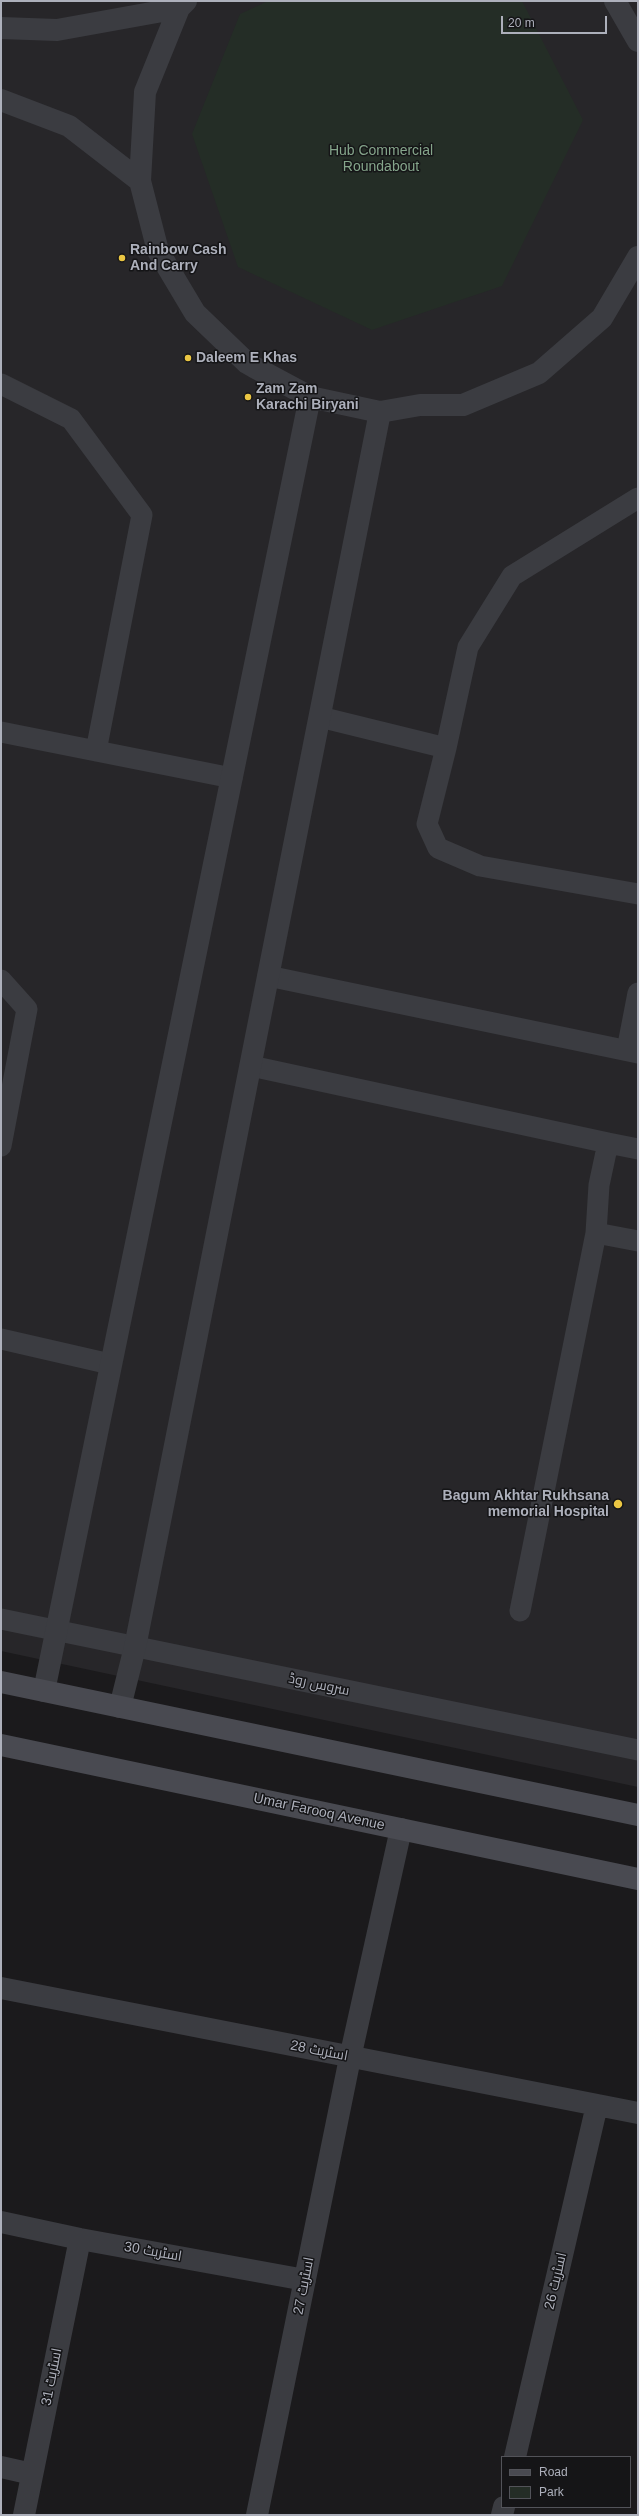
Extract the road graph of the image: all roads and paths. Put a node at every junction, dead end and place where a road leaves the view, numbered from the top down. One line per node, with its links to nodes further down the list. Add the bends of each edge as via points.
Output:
1 (615, 1): 4 (street)
2 (182, 5): 3 (street, via 57,30); 6 (street, via 145,92)
3 (1, 28)
4 (638, 41)
5 (1, 100): 6 (street, via 69,126)
6 (140, 182): 9 (street, via 158,251 195,313 247,363)
7 (638, 257): 10 (street, via 602,318 540,372 463,405 420,405)
8 (1, 384): 15 (lane, via 71,419 142,515)
9 (310, 397): 10 (street); 16 (street)
10 (380, 412): 12 (street)
11 (638, 498): 14 (lane, via 512,576 468,648)
12 (320, 717): 14 (lane); 18 (street)
13 (1, 732): 15 (lane)
14 (446, 748): 17 (lane, via 427,824 438,848 480,866)
15 (96, 751): 16 (lane)
16 (232, 778): 29 (street)
17 (638, 894)
18 (268, 976): 21 (lane); 22 (street)
19 (1, 980): 24 (lane, via 27,1009)
20 (638, 993): 21 (lane)
21 (632, 1051)
22 (251, 1066): 23 (lane); 33 (street)
23 (608, 1143): 25 (lane); 26 (lane, via 599,1185)
24 (1, 1146)
25 (638, 1149)
26 (596, 1233): 27 (lane); 30 (lane)
27 (638, 1241)
28 (1, 1340): 29 (lane)
29 (110, 1364): 32 (street)
30 (520, 1611)
31 (1, 1619): 32 (lane, سروس روڈ)
32 (55, 1630): 33 (lane, سروس روڈ); 35 (street)
33 (135, 1647): 36 (street); 38 (lane, سروس روڈ)
34 (1, 1682): 35 (main road)
35 (44, 1691): 36 (main road)
36 (120, 1707): 39 (main road)
37 (1, 1745): 40 (main road, Umar Farooq Avenue)
38 (638, 1750)
39 (638, 1815)
40 (401, 1829): 41 (main road, Umar Farooq Avenue); 43 (street, اسٹریٹ 27)
41 (638, 1878)
42 (1, 1988): 43 (street, اسٹریٹ 28)
43 (350, 2058): 44 (street, اسٹریٹ 28); 48 (street, اسٹریٹ 27)
44 (597, 2105): 45 (street, اسٹریٹ 28); 49 (street, اسٹریٹ 26)
45 (638, 2113)
46 (1, 2222): 47 (street, اسٹریٹ 30)
47 (80, 2239): 48 (street, اسٹریٹ 30); 51 (street, اسٹریٹ 31)
48 (305, 2280): 53 (street, اسٹریٹ 27)
49 (515, 2456)
50 (1, 2468): 51 (street)
51 (32, 2474): 52 (street, اسٹریٹ 31)
52 (24, 2515)
53 (257, 2515)

